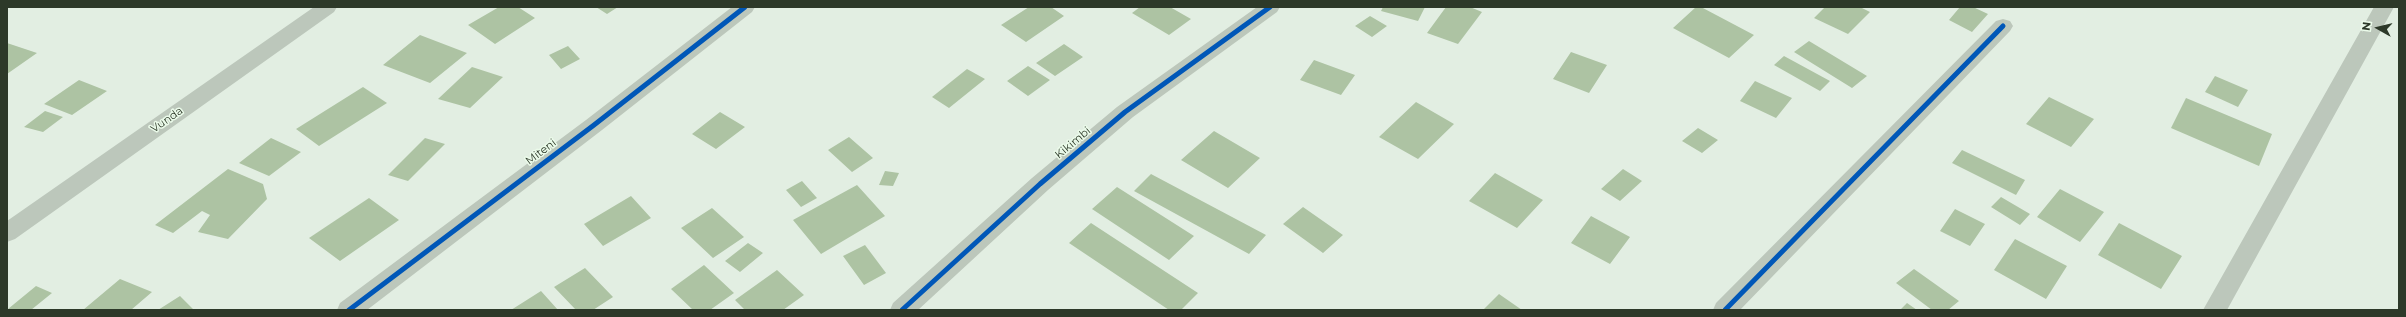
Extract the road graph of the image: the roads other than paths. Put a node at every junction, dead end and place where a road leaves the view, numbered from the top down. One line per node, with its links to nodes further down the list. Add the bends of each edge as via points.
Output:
1 (327, 7): 6 (street, Vunda)
2 (745, 7): 7 (street, Miteni, via 594,125)
3 (1270, 7): 8 (street, Kikimbi, via 1125,112 1040,184)
4 (2384, 7): 10 (street)
5 (2003, 26): 9 (street)
6 (7, 233)
7 (348, 310)
8 (902, 310)
9 (1725, 310)
10 (2215, 310)

